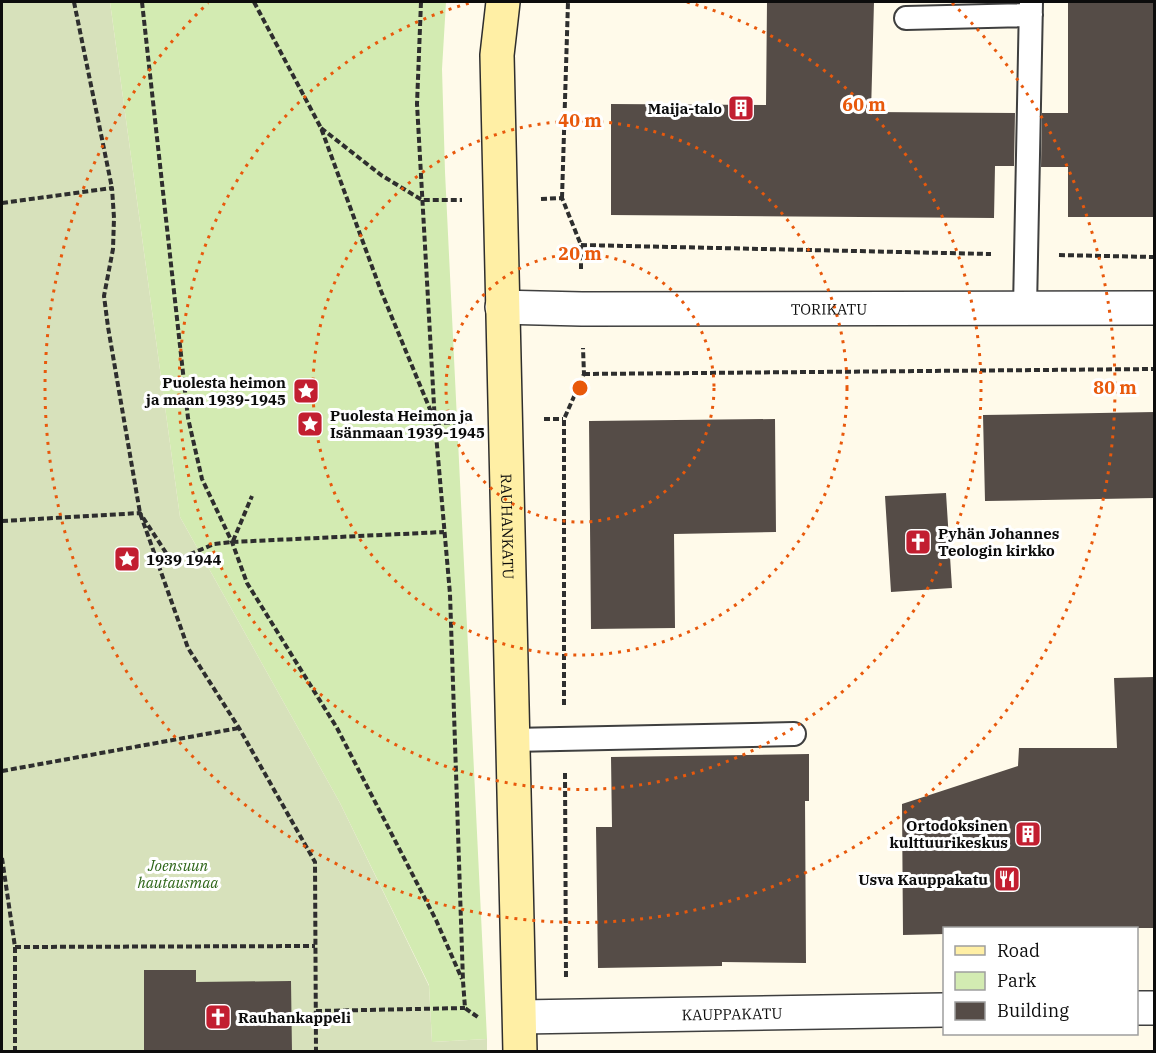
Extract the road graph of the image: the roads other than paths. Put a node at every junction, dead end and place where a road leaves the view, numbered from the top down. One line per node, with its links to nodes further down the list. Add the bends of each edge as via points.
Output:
1 (503, 2): 4 (street, RAUHANKATU, via 497,56)
2 (1031, 8): 3 (lane); 5 (lane)
3 (906, 18)
4 (502, 307): 5 (street, TORIKATU); 8 (street, RAUHANKATU)
5 (1025, 308): 6 (street, TORIKATU)
6 (1155, 308)
7 (794, 734): 8 (lane)
8 (512, 740): 12 (street, RAUHANKATU)
9 (1138, 1008): 10 (street)
10 (1155, 1008)
11 (943, 1010): 12 (street, KAUPPAKATU)
12 (520, 1017): 13 (street, RAUHANKATU)
13 (520, 1052)

